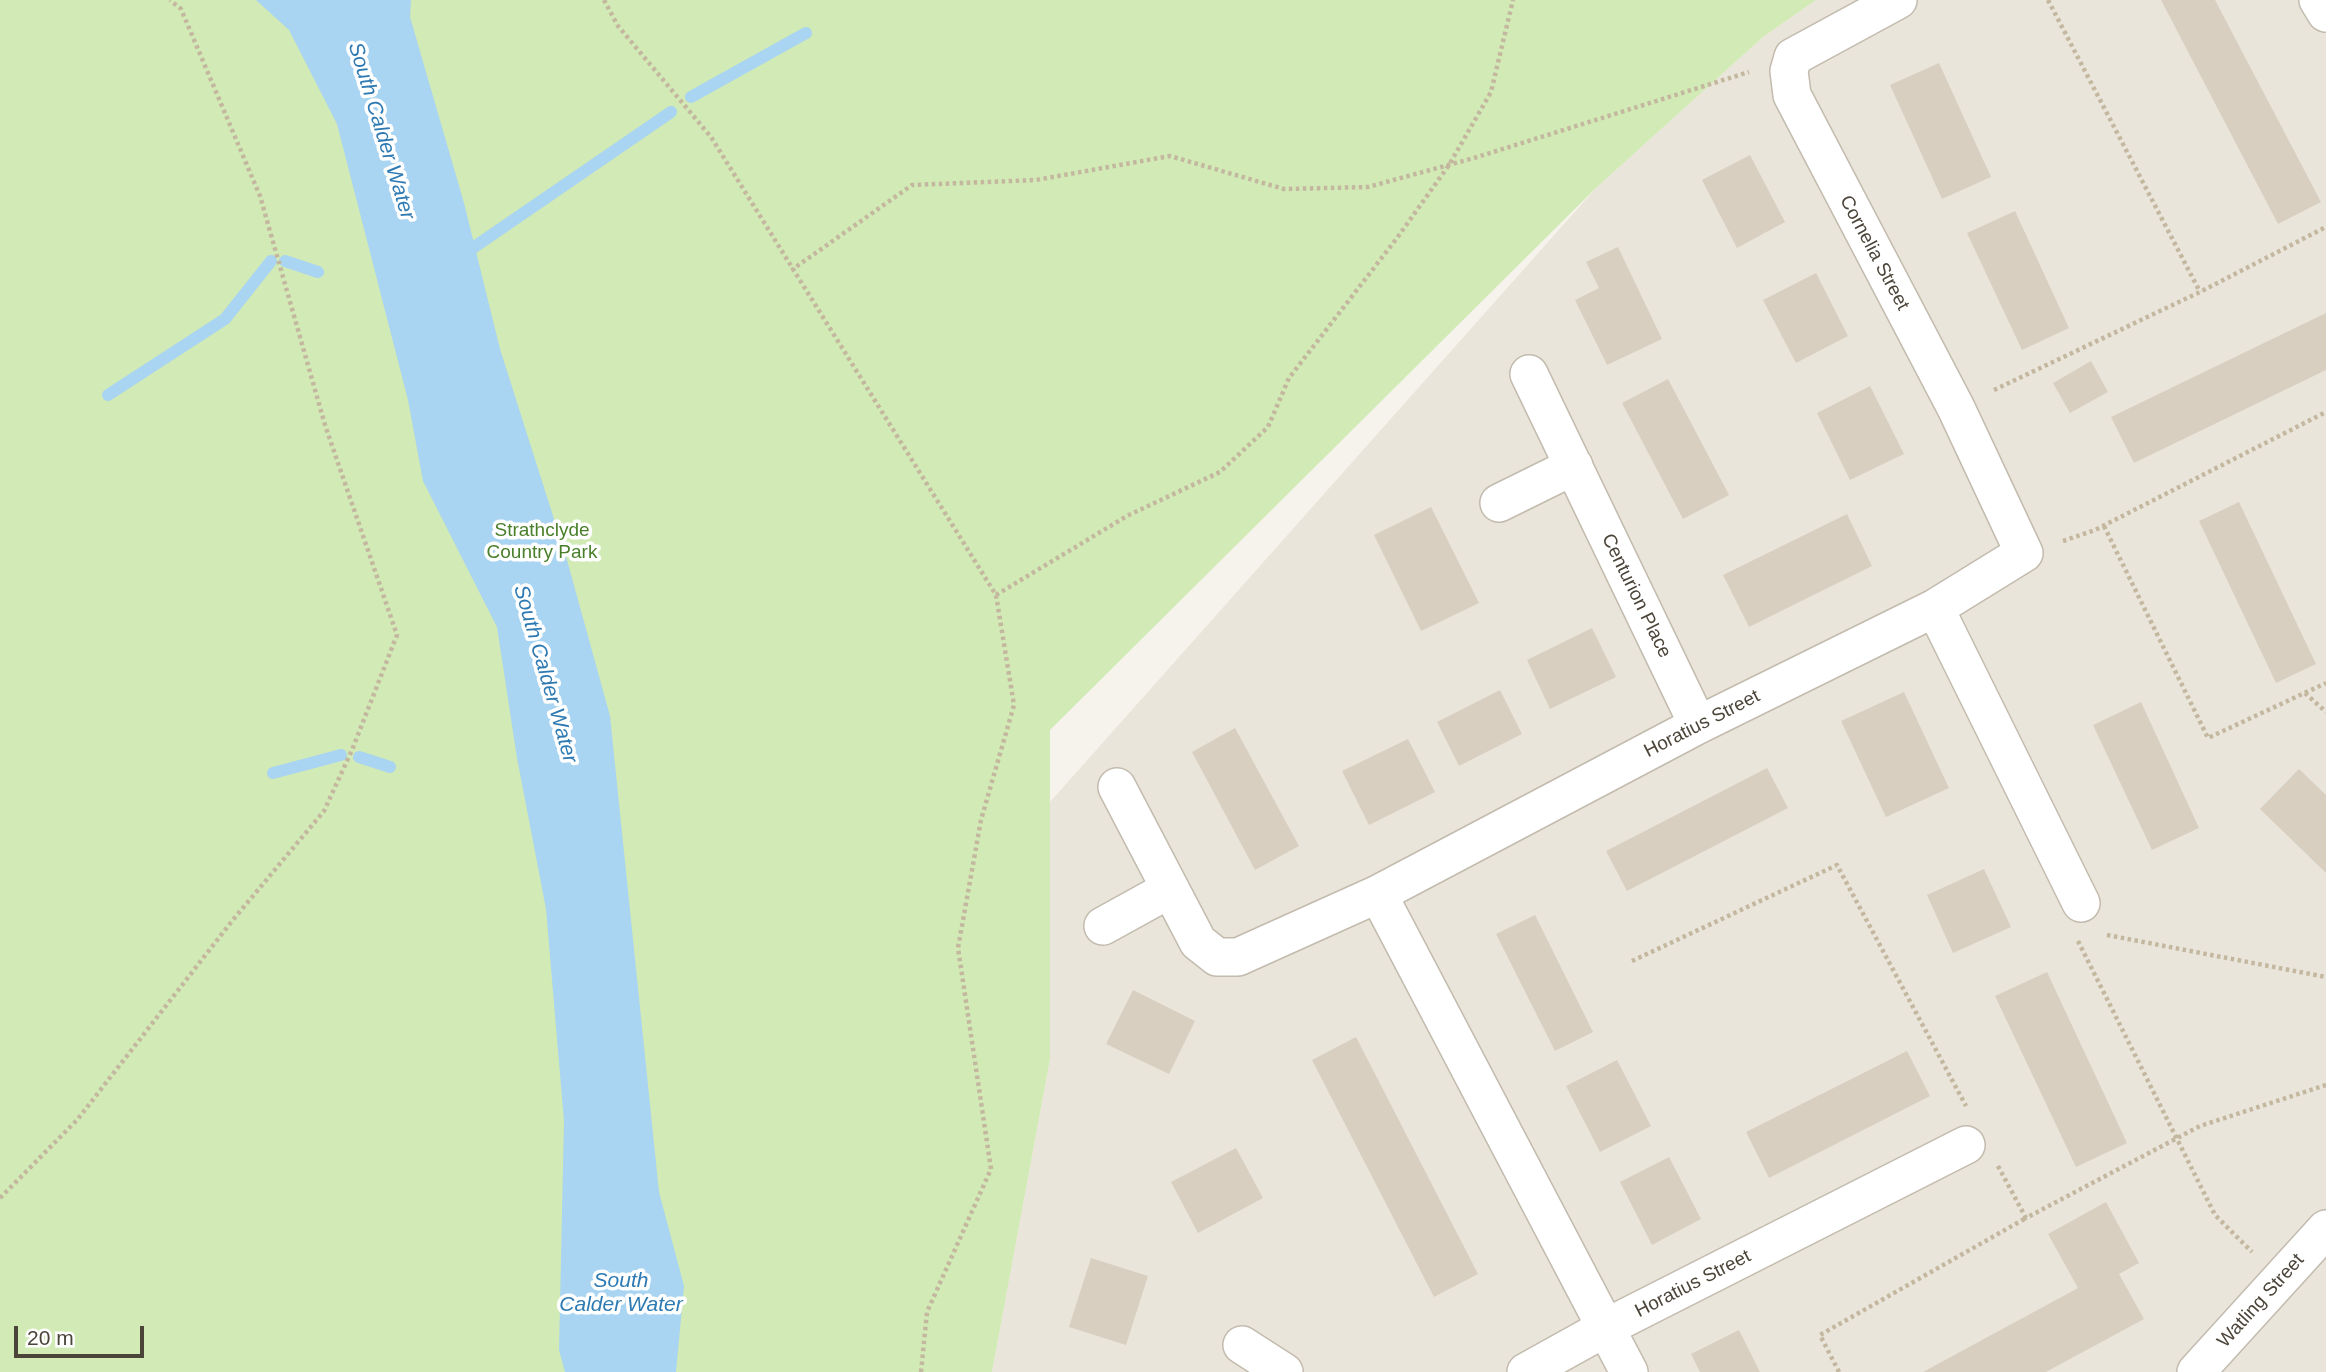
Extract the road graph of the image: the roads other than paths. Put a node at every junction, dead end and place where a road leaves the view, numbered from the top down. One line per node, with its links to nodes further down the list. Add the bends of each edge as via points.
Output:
1 (1898, 0): 7 (street, Cornelia Street, via 1793,57 1789,71 1792,95 1956,408)
2 (2318, 0): 3 (street)
3 (2326, 13)
4 (1529, 373): 5 (street, Centurion Place)
5 (1574, 466): 6 (street); 9 (street, Centurion Place)
6 (1499, 503)
7 (2024, 553): 8 (street, Horatius Street)
8 (1935, 608): 9 (street, Horatius Street); 13 (street)
9 (1699, 725): 12 (street, Horatius Street)
10 (1117, 787): 11 (street, Horatius Street)
11 (1170, 888): 12 (street, Horatius Street, via 1198,942 1217,957 1238,957); 14 (street)
12 (1378, 894): 17 (street)
13 (2077, 916)
14 (1103, 926)
15 (1977, 1140): 17 (street, Horatius Street)
16 (2326, 1229): 22 (street, Watling Street)
17 (1607, 1327): 20 (street, Horatius Street); 21 (street)
18 (1241, 1345): 19 (street)
19 (1284, 1372)
20 (1526, 1372)
21 (1629, 1372)
22 (2196, 1372)

